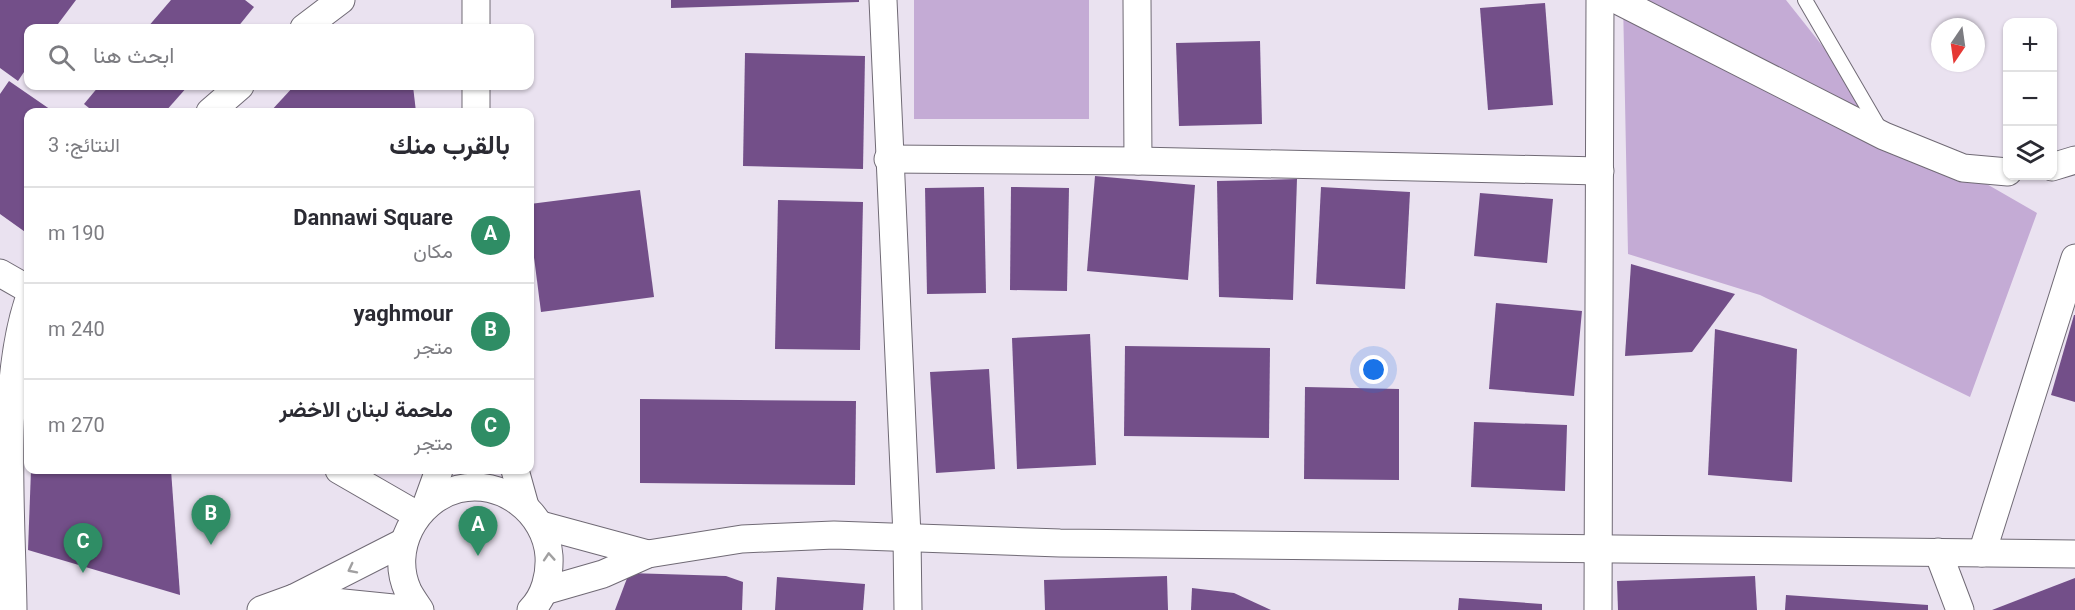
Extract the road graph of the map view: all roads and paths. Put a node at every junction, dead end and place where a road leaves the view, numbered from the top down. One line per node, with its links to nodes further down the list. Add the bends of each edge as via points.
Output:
1 (341, 0): 8 (street)
2 (476, 0): 9 (street)
3 (883, 0): 15 (street)
4 (1137, 0): 17 (street)
5 (1600, 0): 19 (street)
6 (1617, 0): 14 (street)
7 (1805, 0): 14 (lane)
8 (309, 24)
9 (476, 24)
10 (235, 90): 12 (street)
11 (476, 90): 13 (street)
12 (215, 108)
13 (476, 108)
14 (1884, 136): 20 (street, via 1963,168)
15 (888, 159): 17 (street); 31 (street)
16 (2075, 160): 18 (street)
17 (1138, 161): 19 (street)
18 (2057, 165)
19 (1600, 171): 33 (street)
20 (2003, 172)
21 (2075, 258): 24 (street)
22 (0, 273): 23 (street)
23 (24, 287)
24 (2070, 289): 35 (street)
25 (24, 317): 40 (street, via 18,340 12,416)
26 (347, 474): 29 (street)
27 (437, 474): 29 (street)
28 (517, 474): 30 (street)
29 (422, 510): 30 (street, via 458,489 482,487 505,493); 32 (street)
30 (533, 516): 36 (street); 39 (street, one-way to 30, via 550,567 548,546)
31 (907, 536): 33 (street, via 1060,543); 36 (street, via 776,536); 44 (street)
32 (404, 542): 38 (street, one-way to 38); 43 (street, via 405,582)
33 (1598, 551): 34 (street); 45 (street)
34 (1938, 552): 35 (street); 46 (street)
35 (1982, 553): 37 (street)
36 (648, 554): 39 (street)
37 (2075, 554)
38 (294, 598): 41 (street); 42 (street)
39 (538, 600)
40 (13, 610)
41 (261, 610)
42 (413, 610)
43 (420, 610)
44 (908, 610)
45 (1598, 610)
46 (1960, 610)

